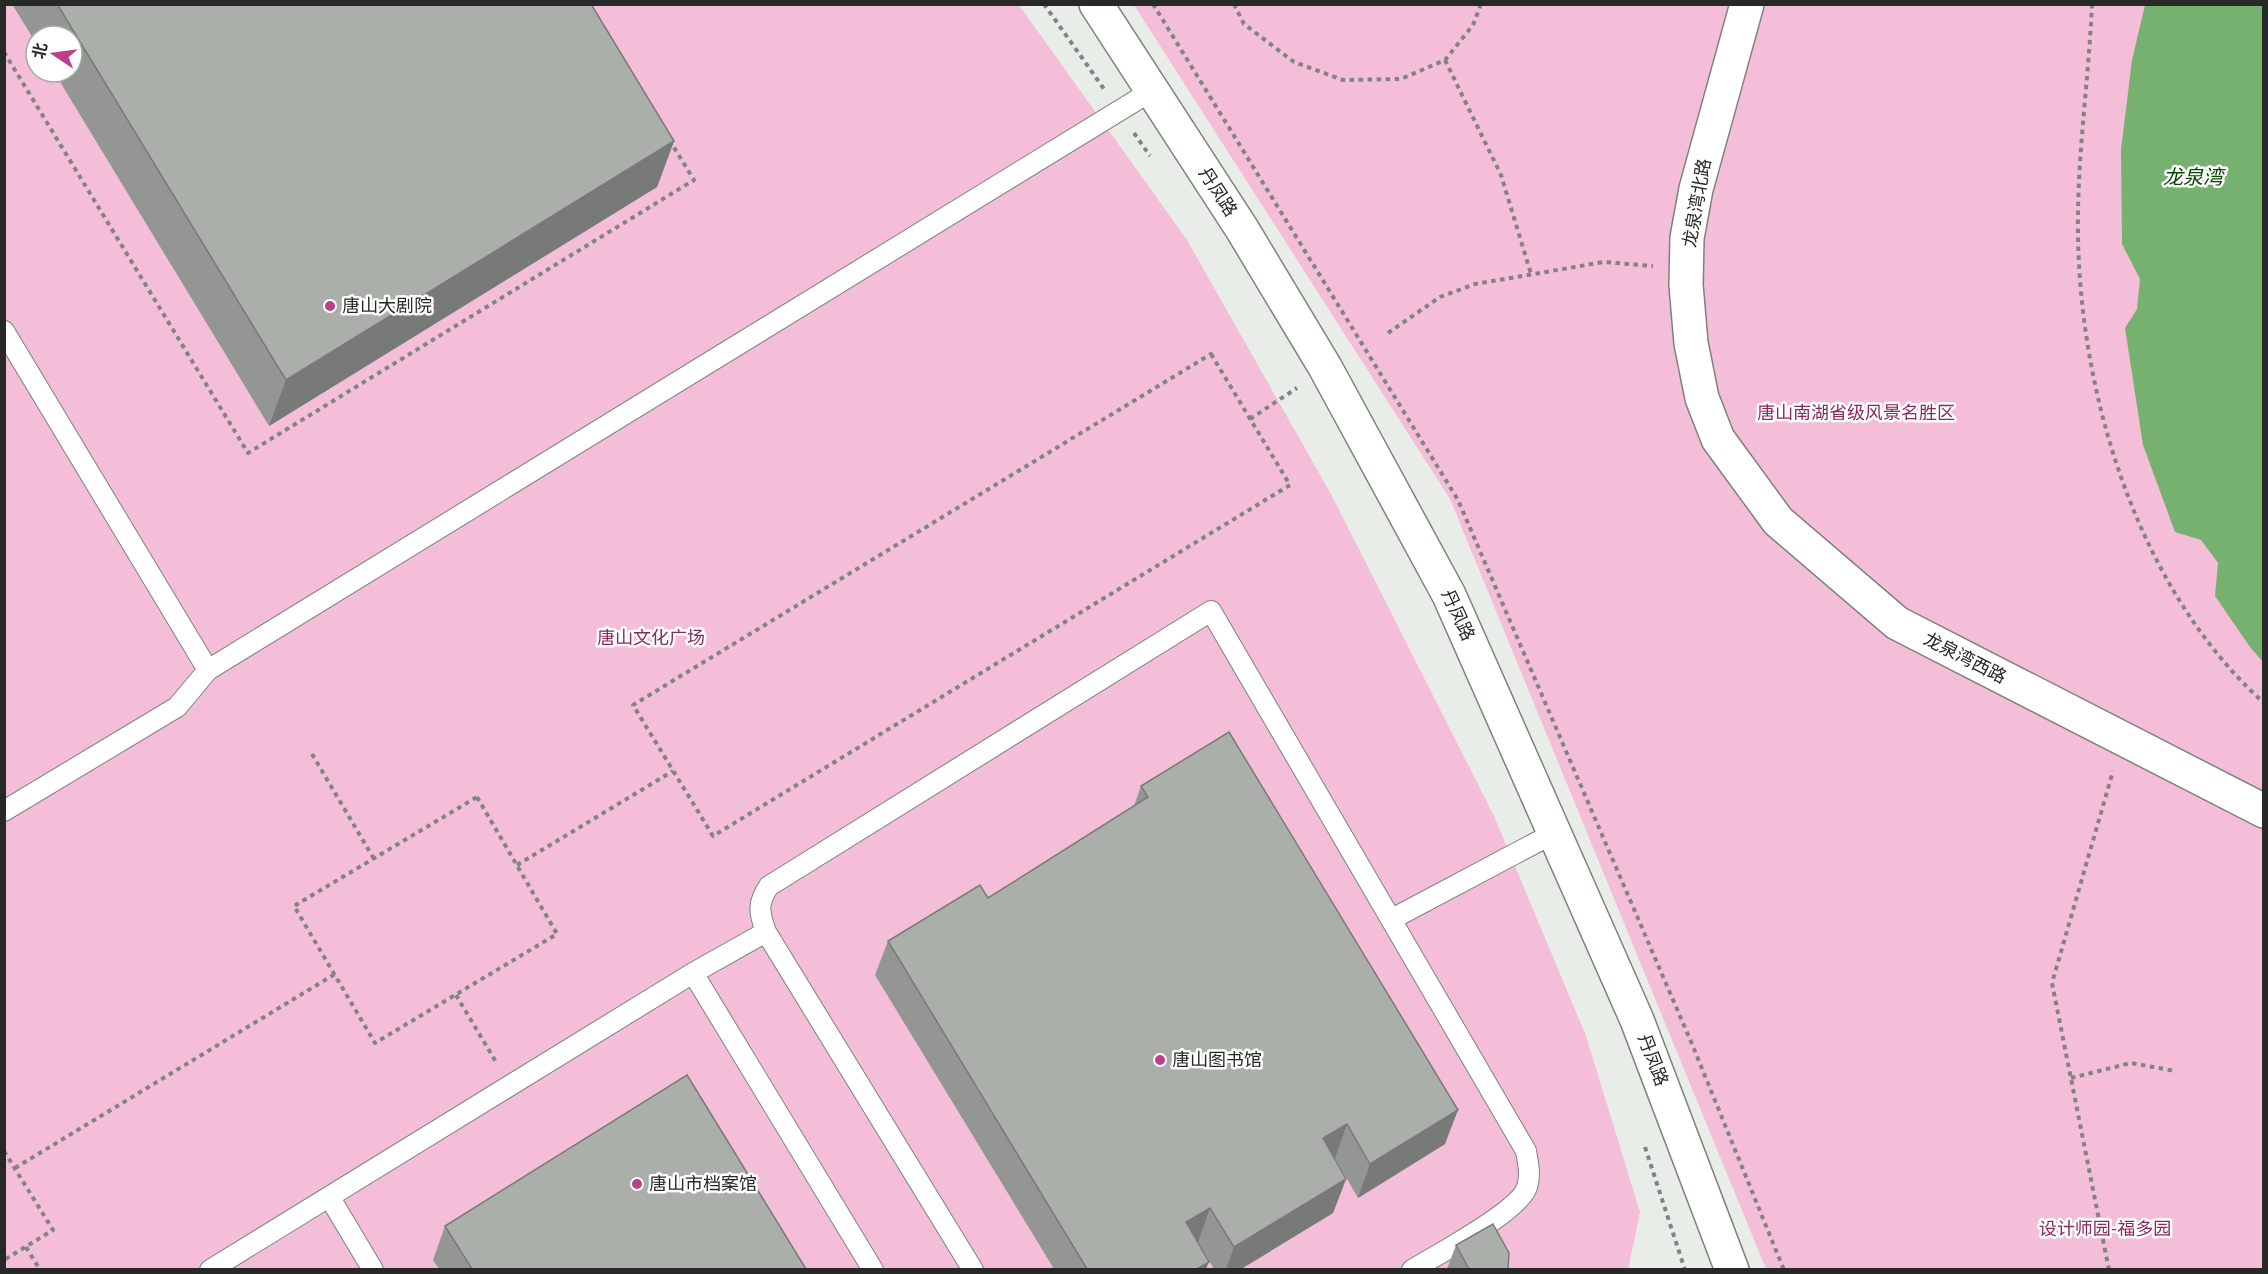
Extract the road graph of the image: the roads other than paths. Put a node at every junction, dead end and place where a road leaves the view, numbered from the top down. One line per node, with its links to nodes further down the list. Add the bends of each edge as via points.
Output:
1 (1096, 4): 3 (main road, 丹凤路)
2 (1747, 4): 5 (main road, 龙泉湾北路, via 1696,189 1687,238 1691,343 1702,398)
3 (1153, 90): 6 (lane); 9 (main road, 丹凤路, via 1325,367 1449,595)
4 (4, 331): 6 (lane)
5 (1718, 439): 8 (main road, 龙泉湾西路, via 1778,521 1897,622)
6 (208, 670): 7 (lane, via 177,707)
7 (4, 811)
8 (2264, 811)
9 (1556, 832): 10 (lane); 19 (main road, 丹凤路, via 1638,1020)
10 (1392, 919): 11 (lane, via 1211,611 770,886 760,900); 18 (lane, via 1526,1151 1530,1170 1527,1188 1515,1205)
11 (766, 932): 12 (lane); 17 (lane)
12 (693, 973): 13 (lane); 16 (lane)
13 (330, 1198): 14 (lane); 15 (lane)
14 (210, 1269)
15 (373, 1269)
16 (873, 1269)
17 (973, 1269)
18 (1412, 1269)
19 (1732, 1269)

